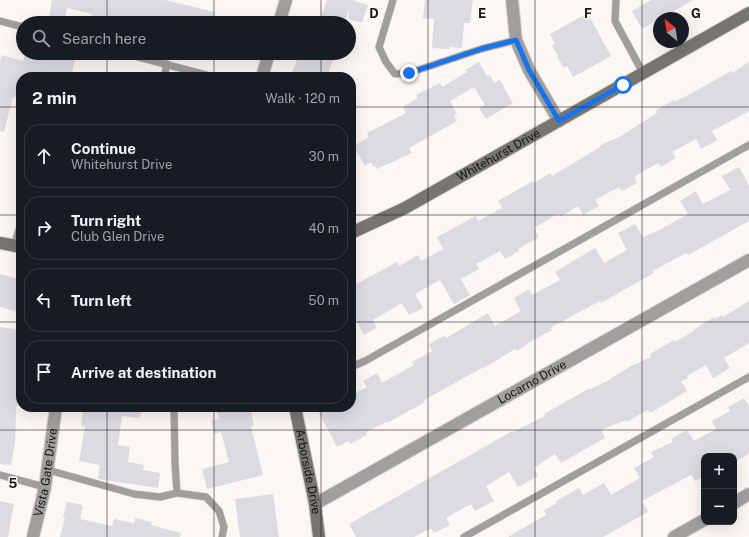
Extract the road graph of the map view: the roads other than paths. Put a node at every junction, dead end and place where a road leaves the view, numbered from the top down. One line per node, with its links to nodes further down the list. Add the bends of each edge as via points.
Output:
1 (393, 0): 9 (lane, via 379,48 395,74 409,73)
2 (512, 0): 9 (street)
3 (616, 0): 16 (lane, via 615,21)
4 (283, 1): 6 (street)
5 (749, 13): 16 (street, Whitehurst Drive)
6 (280, 16)
7 (0, 22): 8 (lane)
8 (16, 25)
9 (516, 40): 17 (street, via 529,70)
10 (151, 60): 12 (lane)
11 (267, 60): 15 (street)
12 (167, 64): 13 (lane); 14 (lane)
13 (165, 72)
14 (196, 72)
15 (263, 72)
16 (643, 73): 17 (street, Whitehurst Drive)
17 (559, 121): 19 (street, Whitehurst Drive, via 405,208)
18 (749, 145): 23 (lane)
19 (356, 231)
20 (0, 242): 21 (street)
21 (16, 246)
22 (749, 260): 34 (street, Locarno Drive)
23 (356, 365)
24 (749, 377): 39 (lane)
25 (55, 412): 28 (street, Vista Gate Drive)
26 (174, 412): 31 (lane)
27 (296, 412): 34 (street, Arborside Drive)
28 (48, 470): 30 (street, Vista Gate Drive); 31 (lane, via 134,494 160,496)
29 (0, 475): 30 (lane)
30 (45, 487): 36 (street, Vista Gate Drive)
31 (178, 493): 37 (lane, via 206,497 219,511 224,527)
32 (749, 494): 33 (street)
33 (737, 501)
34 (315, 504): 38 (street, Arborside Drive)
35 (701, 522): 40 (street)
36 (33, 537)
37 (222, 537)
38 (319, 537)
39 (464, 537)
40 (674, 537)

